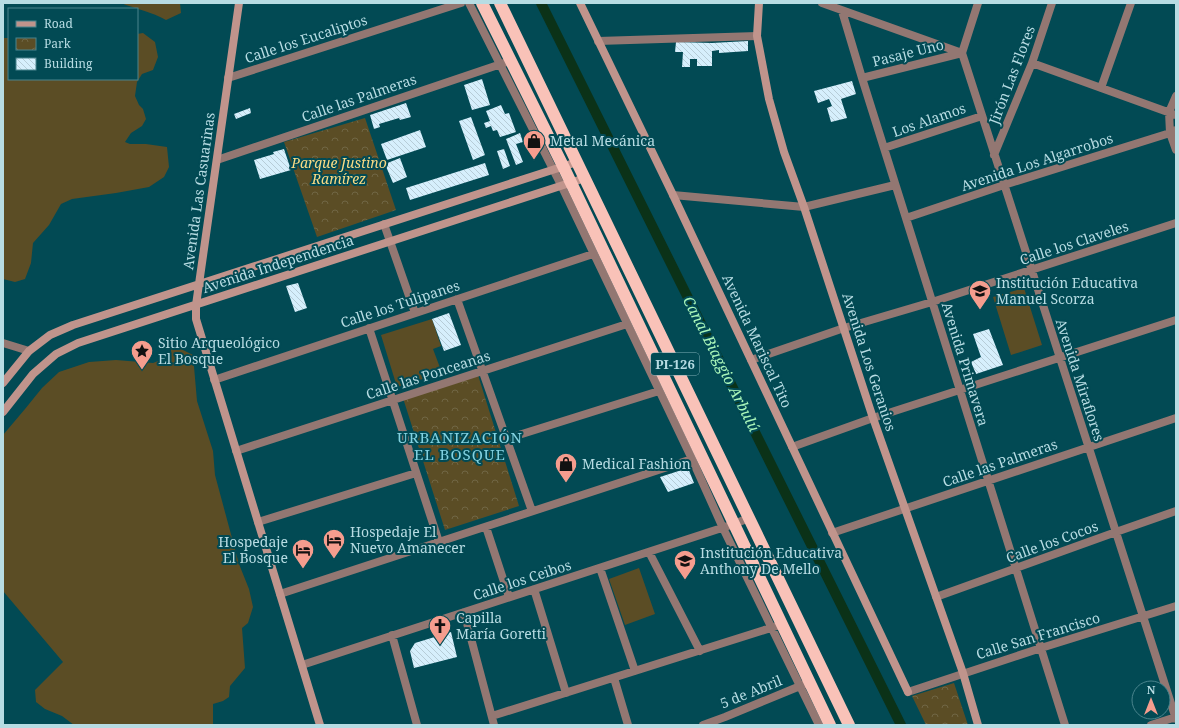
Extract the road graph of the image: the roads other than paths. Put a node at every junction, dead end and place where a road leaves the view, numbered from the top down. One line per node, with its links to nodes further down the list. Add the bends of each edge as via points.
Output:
1 (239, 3): 18 (street, Avenida Las Casuarinas)
2 (461, 3): 18 (street, Calle los Eucaliptos)
3 (469, 3): 16 (street)
4 (482, 3): 16 (highway, PI-126)
5 (500, 3): 29 (highway, PI-126)
6 (580, 3): 14 (street, Avenida Mariscal Tito)
7 (758, 3): 13 (street, Avenida Los Geranios)
8 (822, 3): 12 (street)
9 (978, 3): 15 (street)
10 (1052, 3): 17 (street, Jirón Las Flores)
11 (1131, 3): 20 (street)
12 (842, 11): 15 (street); 19 (street, Avenida Primavera)
13 (757, 36): 14 (street); 36 (street, Avenida Los Geranios, via 769,99 784,152)
14 (598, 41): 35 (street, Avenida Mariscal Tito)
15 (962, 53): 19 (street, Pasaje Uno); 23 (street, Avenida Miraflores)
16 (505, 63): 28 (street, Calle las Palmeras); 30 (highway, PI-126)
17 (1032, 63): 20 (street); 27 (street, Jirón Las Flores)
18 (228, 78): 28 (street, Avenida Las Casuarinas)
19 (862, 78): 25 (street, Avenida Primavera)
20 (1101, 88): 22 (street)
21 (1176, 96): 22 (street)
22 (1173, 113): 24 (street)
23 (982, 116): 25 (street, Los Alamos); 27 (street, Avenida Miraflores)
24 (1173, 132): 26 (street); 34 (street, Avenida Los Algarrobos)
25 (884, 148): 33 (street, Avenida Primavera)
26 (1176, 150)
27 (994, 155): 34 (street, Avenida Miraflores)
28 (216, 160): 43 (street, Avenida Las Casuarinas)
29 (577, 162): 30 (street, Avenida Independencia); 31 (highway, PI-126)
30 (558, 168): 32 (highway, PI-126); 39 (street, Avenida Independencia)
31 (585, 178): 32 (street, Avenida Independencia); 75 (highway, PI-126)
32 (566, 184): 40 (street, Avenida Independencia); 41 (street); 78 (highway, PI-126)
33 (895, 184): 36 (street); 37 (street, Avenida Primavera)
34 (1004, 185): 37 (street, Avenida Los Algarrobos); 42 (street, Avenida Miraflores)
35 (674, 195): 36 (street); 55 (street, Avenida Mariscal Tito)
36 (804, 207): 51 (street, Avenida Los Geranios)
37 (906, 218): 45 (street, Avenida Primavera)
38 (1176, 223): 42 (street, Calle los Claveles)
39 (384, 224): 40 (street); 43 (street, Avenida Independencia)
40 (390, 242): 46 (street, Avenida Independencia); 47 (street)
41 (593, 254): 44 (street, Calle los Tulipanes); 49 (street)
42 (1031, 270): 45 (street, Calle los Claveles); 54 (street, Avenida Miraflores)
43 (199, 285): 46 (street, Avenida Las Casuarinas); 53 (street, Avenida Independencia, via 73,326 50,335)
44 (457, 299): 47 (street, Calle los Tulipanes); 56 (street)
45 (932, 302): 51 (street, Calle los Claveles); 60 (street, Avenida Primavera)
46 (196, 305): 57 (street, Avenida Las Casuarinas, via 196,319); 62 (street, Avenida Independencia, via 78,343 56,354 33,374)
47 (415, 313): 50 (street, Calle los Tulipanes)
48 (1176, 320): 54 (street)
49 (627, 324): 56 (street, Calle las Ponceanas); 59 (street)
50 (368, 328): 57 (street, Calle los Tulipanes); 61 (street)
51 (844, 328): 55 (street, Calle los Claveles); 63 (street, Avenida Los Geranios)
52 (3, 343): 53 (street)
53 (29, 351): 58 (street, Avenida Independencia)
54 (1060, 358): 60 (street); 67 (street, Avenida Miraflores)
55 (751, 360): 66 (street, Avenida Mariscal Tito)
56 (482, 371): 61 (street, Calle las Ponceanas); 65 (street)
57 (214, 380): 68 (street, Avenida Las Casuarinas)
58 (3, 383)
59 (659, 391): 65 (street); 69 (street)
60 (960, 391): 63 (street); 71 (street, Avenida Primavera)
61 (392, 400): 68 (street, Calle las Ponceanas); 70 (street)
62 (3, 412)
63 (873, 418): 66 (street); 72 (street, Avenida Los Geranios)
64 (1176, 418): 67 (street, Calle las Palmeras)
65 (506, 439): 73 (street)
66 (792, 446): 80 (street, Avenida Mariscal Tito)
67 (1088, 447): 71 (street, Calle las Palmeras); 79 (street, Avenida Miraflores)
68 (236, 451): 76 (street, Avenida Las Casuarinas)
69 (692, 459): 73 (street); 78 (street)
70 (416, 473): 76 (street); 81 (street)
71 (988, 481): 72 (street, Calle las Palmeras); 84 (street, Avenida Primavera)
72 (905, 509): 80 (street, Calle las Palmeras); 88 (street, Avenida Los Geranios)
73 (532, 511): 77 (street)
74 (1176, 512): 79 (street, Calle los Cocos)
75 (749, 518): 78 (street, Calle los Ceibos); 114 (highway, PI-126)
76 (258, 522): 86 (street, Avenida Las Casuarinas)
77 (486, 526): 81 (street); 87 (street)
78 (729, 526): 82 (street, Calle los Ceibos); 92 (highway, PI-126)
79 (1116, 532): 84 (street, Calle los Cocos); 91 (street, Avenida Miraflores)
80 (832, 533): 101 (street, Avenida Mariscal Tito)
81 (439, 542): 86 (street)
82 (649, 552): 83 (street, Calle los Ceibos); 95 (street)
83 (600, 568): 85 (street, Calle los Ceibos); 97 (street)
84 (1016, 568): 88 (street, Calle los Cocos); 94 (street, Avenida Primavera)
85 (534, 589): 87 (street, Calle los Ceibos); 102 (street)
86 (280, 594): 96 (street, Avenida Las Casuarinas)
87 (509, 597): 90 (street, Calle los Ceibos)
88 (936, 597): 98 (street, Avenida Los Geranios)
89 (1176, 606): 91 (street, Calle San Francisco)
90 (464, 612): 93 (street, Calle los Ceibos); 103 (street)
91 (1143, 617): 94 (street, Calle San Francisco); 105 (street, Avenida Miraflores)
92 (777, 626): 95 (street); 100 (highway, PI-126)
93 (392, 635): 96 (street, Calle los Ceibos); 107 (street)
94 (1041, 648): 98 (street, Calle San Francisco); 116 (street, Avenida Primavera)
95 (700, 651): 97 (street)
96 (302, 665): 106 (street, Avenida Las Casuarinas)
97 (635, 671): 99 (street)
98 (964, 673): 101 (street, Calle San Francisco); 115 (street, Avenida Los Geranios)
99 (614, 678): 102 (street); 109 (street)
100 (805, 684): 104 (street, 5 de Abril); 112 (street); 113 (highway, PI-126)
101 (908, 692)
102 (566, 693): 103 (street)
103 (492, 716): 108 (street)
104 (725, 717): 110 (street, 5 de Abril); 111 (street)
105 (1176, 718): 117 (street)
106 (320, 725)
107 (417, 725)
108 (494, 725)
109 (628, 725)
110 (703, 725)
111 (729, 725)
112 (819, 725)
113 (830, 725)
114 (849, 725)
115 (978, 725)
116 (1065, 725)
117 (1151, 725)

